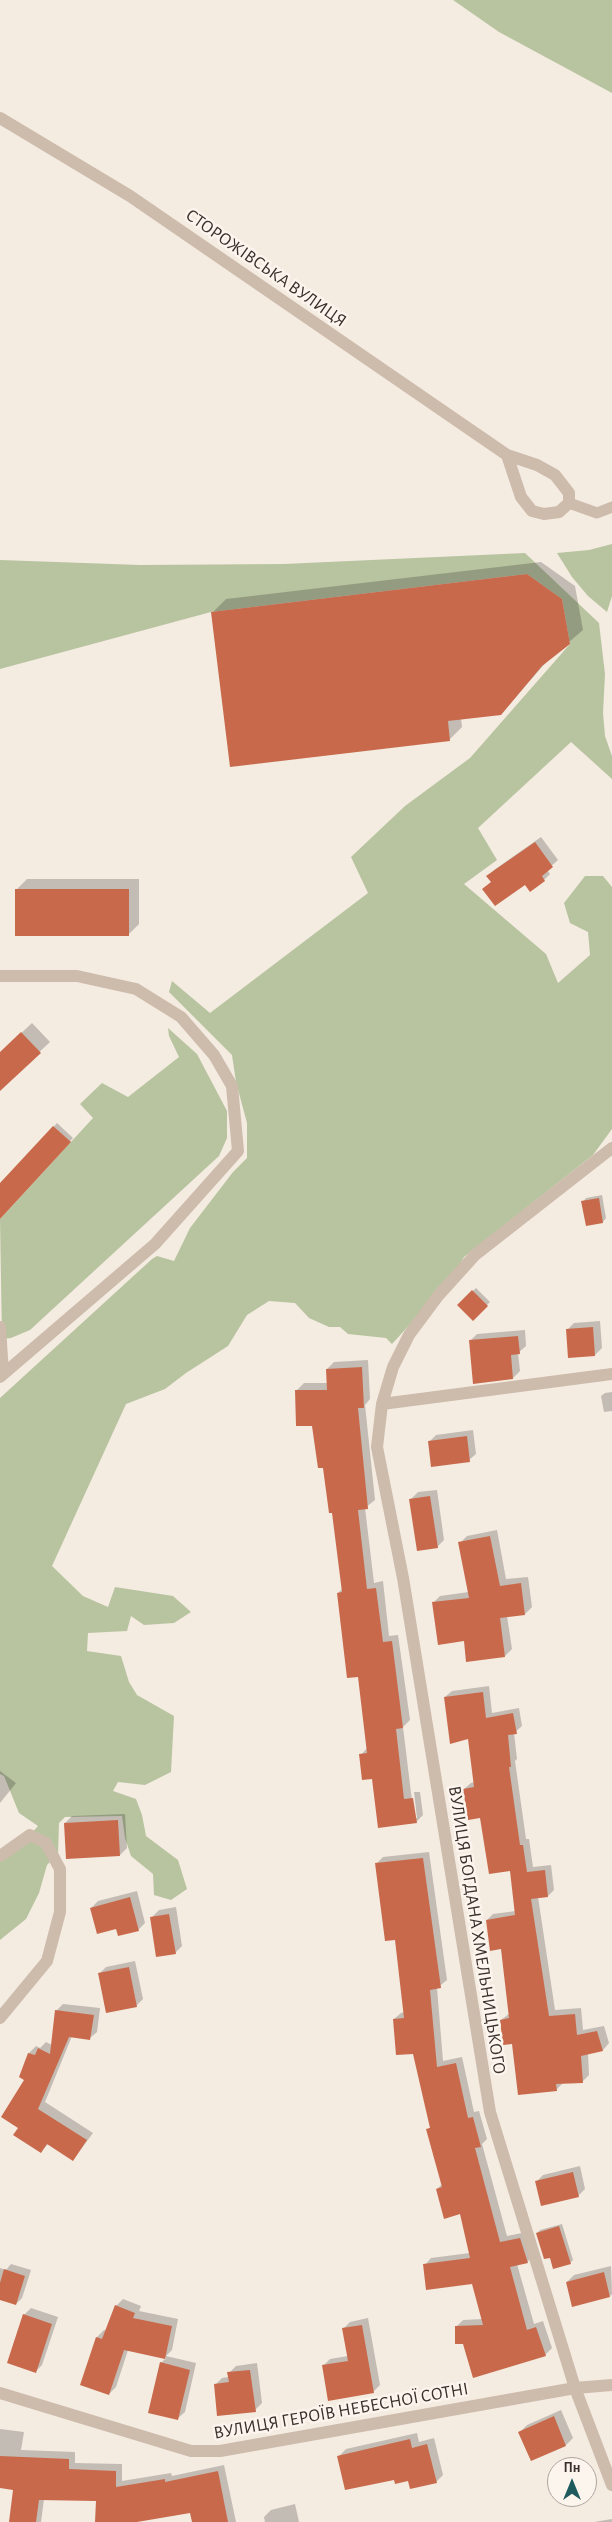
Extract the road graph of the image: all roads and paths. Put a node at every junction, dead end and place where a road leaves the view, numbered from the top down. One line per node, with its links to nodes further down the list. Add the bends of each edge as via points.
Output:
1 (0, 118): 2 (street, СТОРОЖІВСЬКА ВУЛИЦЯ, via 130,196)
2 (507, 456): 3 (street, СТОРОЖІВСЬКА ВУЛИЦЯ, via 537,465 555,475 569,493); 3 (street, via 521,497 532,511 544,514 559,512)
3 (569, 503): 4 (lane, via 597,513)
4 (612, 507)
5 (0, 976): 9 (street, via 77,976 136,989 181,1017 214,1055 232,1086 238,1151 155,1244)
6 (612, 1148): 10 (street, ВУЛИЦЯ БОГДАНА ХМЕЛЬНИЦЬКОГО, via 475,1255 438,1296 408,1335 393,1367)
7 (0, 1327): 9 (street)
8 (612, 1374): 10 (street)
9 (2, 1376)
10 (382, 1404): 14 (street, ВУЛИЦЯ БОГДАНА ХМЕЛЬНИЦЬКОГО, via 377,1447 403,1578 490,2112)
11 (0, 1856): 12 (street, via 30,1835 46,1843 60,1869 60,1912 46,1961)
12 (0, 2018)
13 (612, 2386): 14 (street, ВУЛИЦЯ ГЕРОЇВ НЕБЕСНОЇ СОТНІ)
14 (575, 2388): 15 (street, ВУЛИЦЯ ГЕРОЇВ НЕБЕСНОЇ СОТНІ, via 220,2451 191,2451); 16 (street, ВУЛИЦЯ БОГДАНА ХМЕЛЬНИЦЬКОГО)
15 (0, 2393)
16 (612, 2485)

